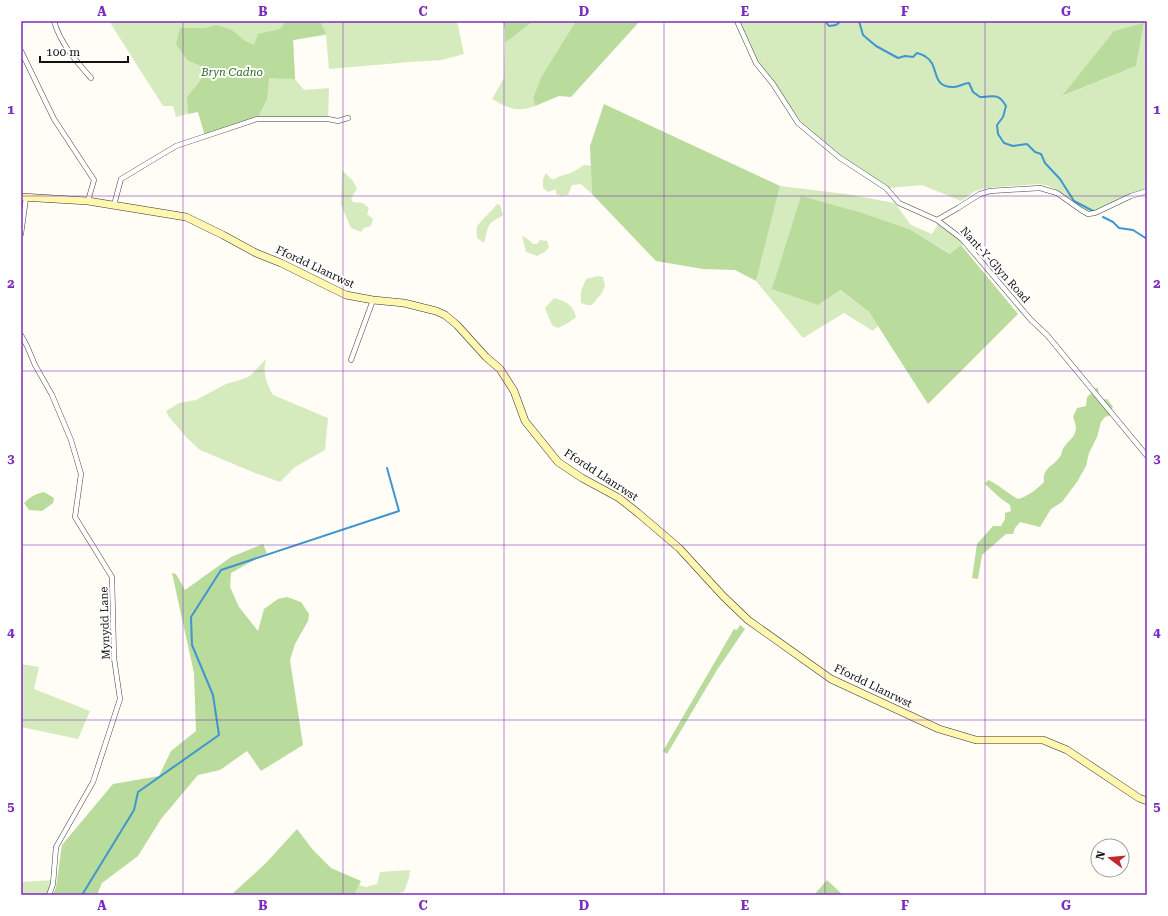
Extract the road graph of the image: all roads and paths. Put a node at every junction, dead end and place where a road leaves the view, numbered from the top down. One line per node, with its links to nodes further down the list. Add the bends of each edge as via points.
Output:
1 (54, 21): 4 (street, via 56,31 72,57)
2 (737, 21): 11 (street, Nant-Y-Glyn Road, via 756,63 798,123 840,158 886,188 899,203)
3 (21, 51): 8 (street, via 54,119 94,180)
4 (90, 78)
5 (348, 118): 9 (street, via 338,121 257,119 176,146 121,179)
6 (1147, 191): 11 (street, via 1131,196 1096,214 1088,214 1057,193 1040,188 990,191 980,194)
7 (23, 197): 8 (main road, Ffordd Llanrwst); 12 (street)
8 (88, 201): 9 (main road, Ffordd Llanrwst)
9 (114, 205): 14 (main road, Ffordd Llanrwst, via 186,217 346,295)
10 (21, 216): 12 (street)
11 (937, 220): 17 (street, Nant-Y-Glyn Road, via 962,239 1031,320 1047,335)
12 (23, 222): 13 (street)
13 (21, 234)
14 (373, 300): 16 (street); 18 (main road, Ffordd Llanrwst, via 404,303 445,315 507,378 525,421 558,462 619,498 638,513 679,548 748,620 831,679 939,729 976,740 1043,740 1067,750)
15 (21, 335): 19 (street, Mynydd Lane, via 52,395 71,440 81,474 75,517 112,576 114,658 120,699 93,782 56,847 53,884)
16 (351, 360)
17 (1147, 456)
18 (1147, 801)
19 (49, 895)

